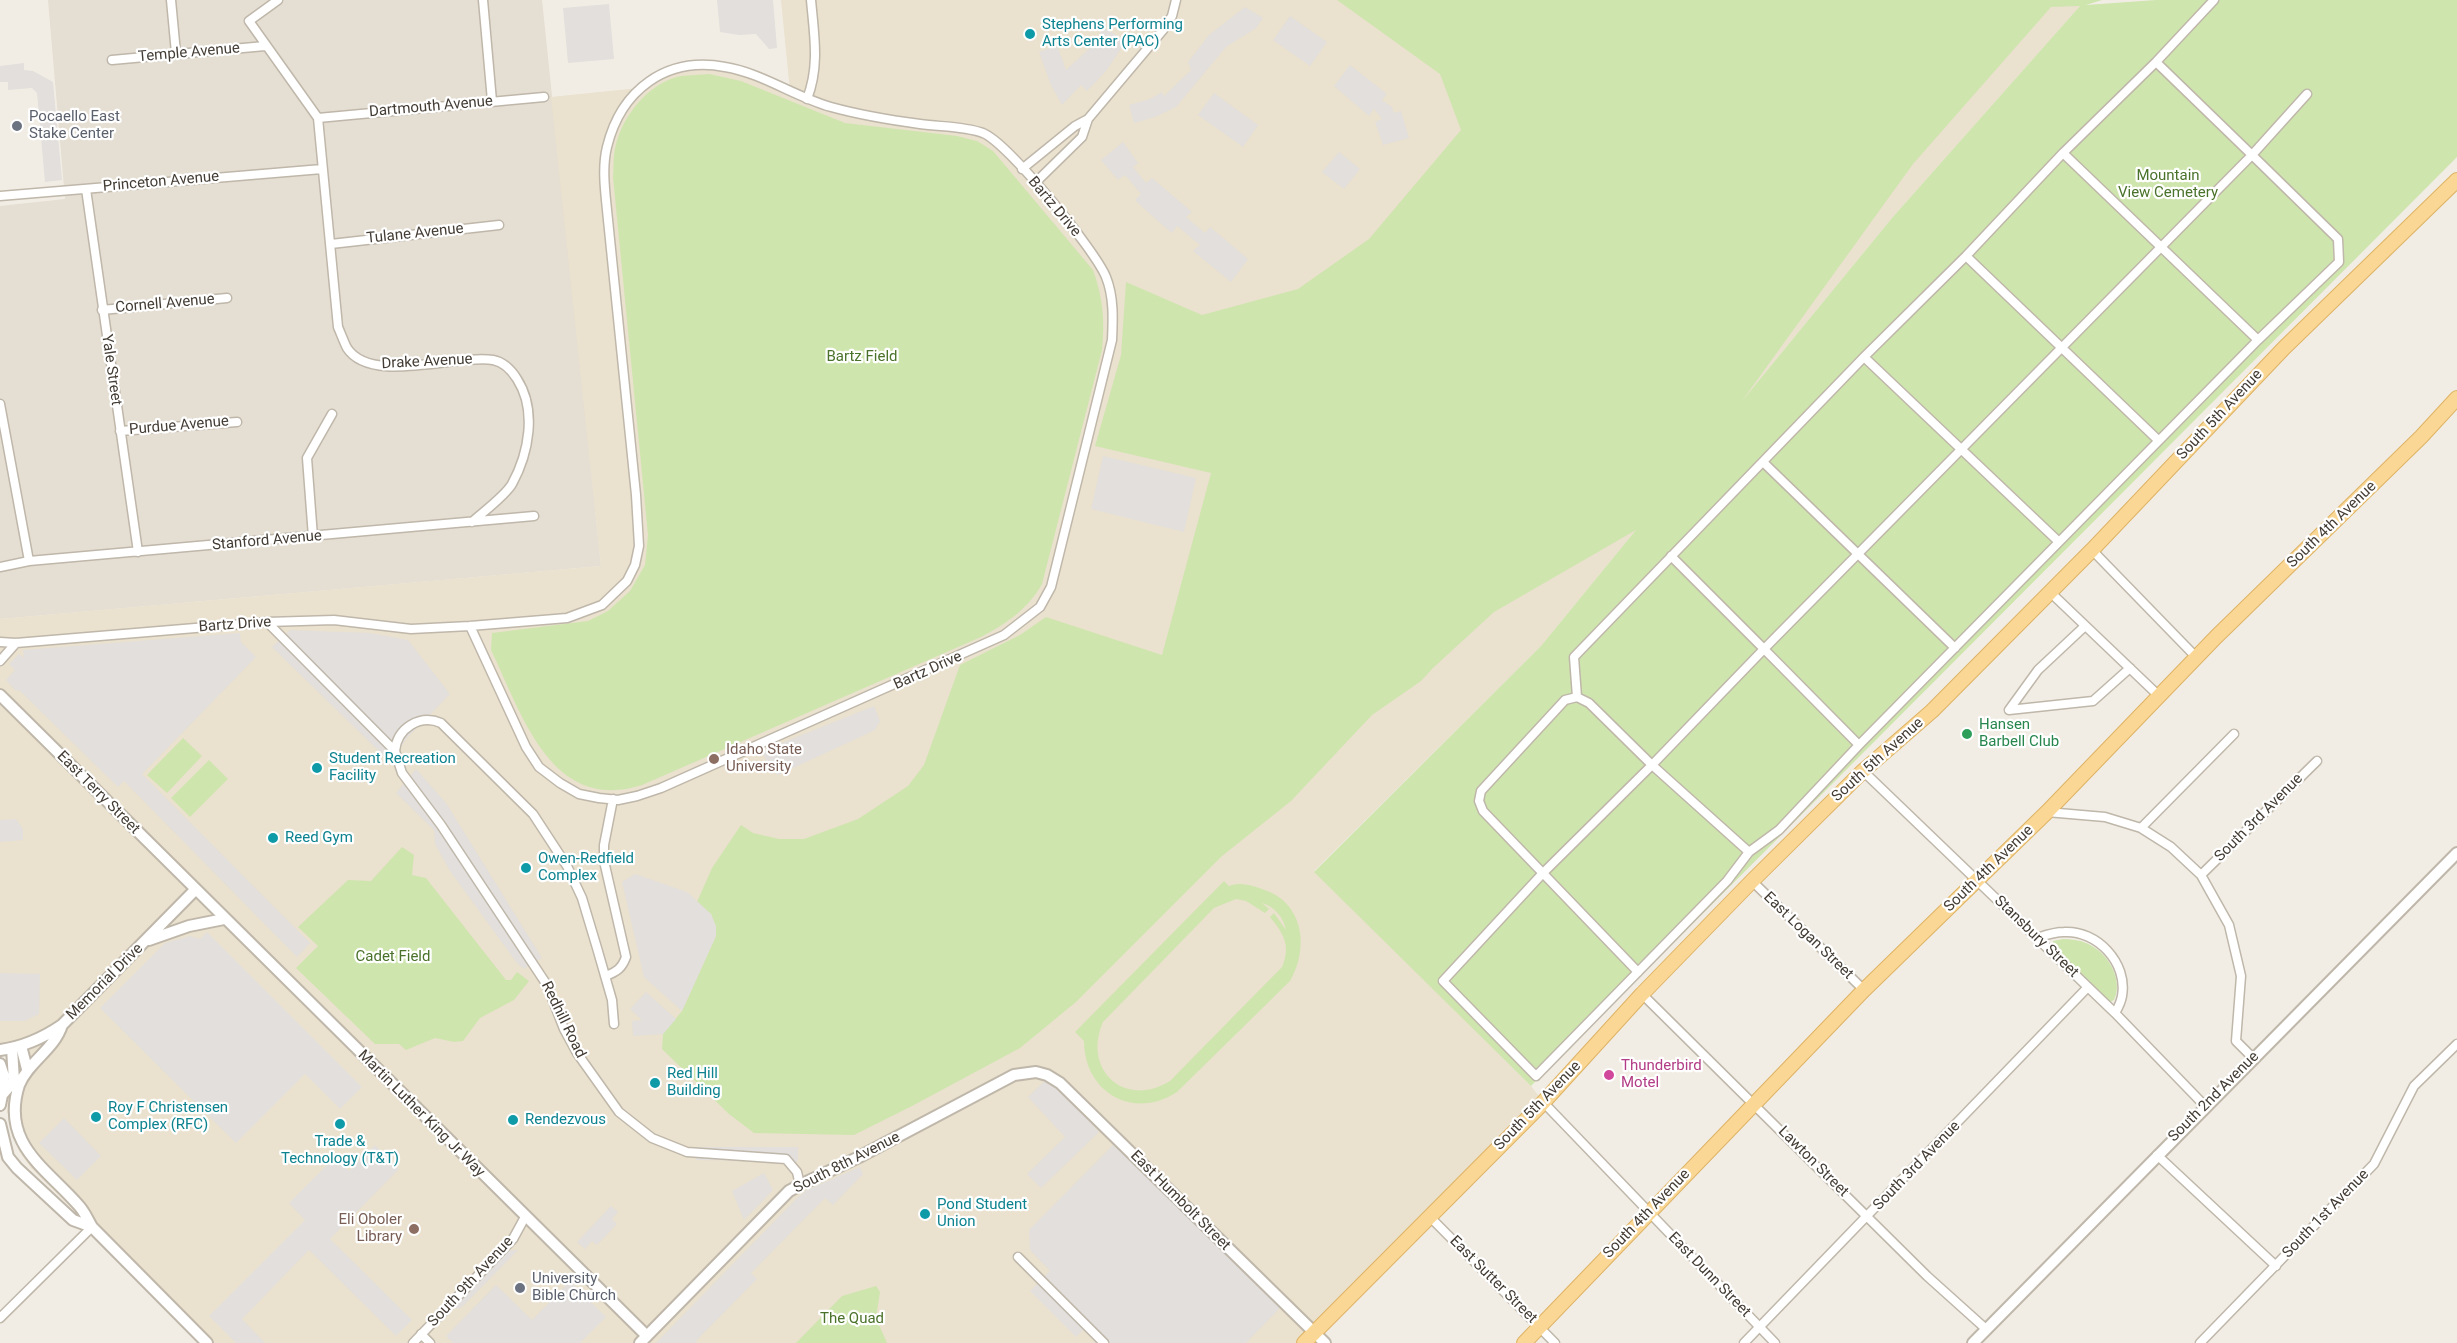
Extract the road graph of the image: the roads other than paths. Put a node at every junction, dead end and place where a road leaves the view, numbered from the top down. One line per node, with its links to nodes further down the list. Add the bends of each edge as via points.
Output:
1 (171, 0): 8 (street)
2 (278, 0): 7 (street, via 249,21)
3 (483, 0): 14 (street)
4 (811, 0): 13 (street, via 816,63)
5 (1176, 0): 16 (street, via 1163,30)
6 (2214, 0): 10 (street)
7 (265, 46): 8 (street, Temple Avenue); 15 (street)
8 (176, 53): 9 (street, Temple Avenue)
9 (112, 60)
10 (2156, 62): 17 (street); 18 (street)
11 (2307, 94): 18 (street)
12 (544, 97): 14 (street, Dartmouth Avenue)
13 (807, 99): 20 (street, Bartz Drive, via 860,115 984,134); 54 (street, Bartz Drive, via 737,70 701,64 658,74 639,88 626,105 607,148 605,174 636,495 639,546 635,565 615,594 586,612 567,618)
14 (492, 101): 15 (street, Dartmouth Avenue)
15 (318, 118): 19 (street, Drake Avenue)
16 (1088, 119): 20 (street); 22 (street, via 1082,137)
17 (2063, 153): 27 (street); 28 (street)
18 (2252, 155): 27 (street); 31 (street, via 2338,239 2339,251 2339,262)
19 (322, 169): 23 (street, Princeton Avenue); 26 (street, Drake Avenue)
20 (1022, 169): 22 (street, Bartz Drive)
21 (2457, 180): 46 (main road, South 5th Avenue, via 2284,348)
22 (1035, 183): 72 (street, Bartz Drive, via 1087,246 1106,277 1113,316 1107,365 1051,587 1040,607 1004,636 954,659 661,788)
23 (86, 189): 24 (street, Princeton Avenue); 30 (street, Yale Street)
24 (0, 196)
25 (499, 225): 26 (street, Tulane Avenue)
26 (331, 244): 43 (street, Drake Avenue, via 339,327 348,350 364,362 387,367 495,360 511,369 523,389 529,412 527,444 511,486)
27 (2161, 247): 31 (street); 32 (street)
28 (1966, 256): 32 (street); 33 (street)
29 (227, 298): 30 (street, Cornell Avenue)
30 (102, 310): 38 (street, Yale Street)
31 (2258, 340): 39 (street)
32 (2061, 346): 39 (street); 40 (street)
33 (1864, 357): 40 (street); 41 (street)
34 (2457, 399): 60 (main road, South 4th Avenue)
35 (0, 404): 50 (street)
36 (332, 414): 44 (street, via 307,458)
37 (237, 422): 38 (street, Purdue Avenue)
38 (120, 431): 47 (street, Yale Street)
39 (2158, 440): 45 (street)
40 (1961, 449): 45 (street); 48 (street)
41 (1763, 462): 48 (street); 49 (street)
42 (534, 516): 43 (street, Stanford Avenue)
43 (472, 522): 44 (street, Stanford Avenue)
44 (313, 537): 47 (street, Stanford Avenue)
45 (2059, 542): 58 (street)
46 (2092, 550): 52 (main road, South 5th Avenue); 60 (street)
47 (138, 552): 50 (street, Stanford Avenue)
48 (1857, 553): 58 (street); 59 (street)
49 (1671, 556): 59 (street); 65 (street, via 1574,657)
50 (29, 561): 51 (street, Stanford Avenue)
51 (0, 567)
52 (2050, 592): 55 (street); 71 (main road, South 5th Avenue, via 1932,711)
53 (267, 622): 54 (street, Bartz Drive, via 334,620 411,629); 57 (street, Bartz Drive); 68 (street, Redhill Road)
54 (470, 626): 72 (street, Bartz Drive, via 539,767 579,794)
55 (2085, 626): 62 (street); 62 (street, via 2038,670 2009,710 2093,701)
56 (0, 642): 57 (street, Bartz Drive)
57 (16, 643): 61 (street)
58 (1955, 648): 67 (street)
59 (1764, 649): 67 (street); 70 (street)
60 (2197, 657): 64 (main road, South 4th Avenue)
61 (0, 661)
62 (2130, 668): 64 (street)
63 (0, 695): 81 (street, East Terry Street)
64 (2159, 696): 73 (main road, South 4th Avenue)
65 (1577, 697): 70 (street, via 1589,703); 77 (street, via 1565,700 1481,791 1479,801 1483,811)
66 (2234, 734): 74 (street)
67 (1859, 745): 75 (street, via 1779,830)
68 (395, 751): 86 (street, via 396,740 403,731 419,721 432,719 441,723 532,814 567,866 582,898); 106 (street, Redhill Road, via 402,772 547,986 577,1053 619,1113 652,1138 687,1152 786,1159 797,1172)
69 (2317, 761): 78 (street, South 3rd Avenue)
70 (1652, 765): 75 (street); 77 (street)
71 (1863, 771): 79 (street, Stansbury Street); 80 (main road, South 5th Avenue)
72 (613, 799): 86 (street, via 604,861 626,957 615,973)
73 (2047, 812): 74 (street, via 2105,817); 79 (main road, South 4th Avenue)
74 (2140, 828): 78 (street, via 2171,847)
75 (1749, 852): 85 (street, via 1727,881)
76 (2457, 853): 96 (street, South 2nd Avenue)
77 (1543, 873): 85 (street); 85 (street, via 1443,981 1536,1076)
78 (2201, 875): 96 (street, via 2229,925 2241,976 2236,1041)
79 (1978, 880): 83 (street, Stansbury Street); 88 (main road, South 4th Avenue)
80 (1752, 881): 88 (street, East Logan Street); 89 (main road, South 5th Avenue)
81 (195, 890): 82 (street, Martin Luther King Jr Way); 84 (street, Memorial Drive)
82 (224, 919): 84 (street, via 189,926); 108 (street, Martin Luther King Jr Way)
83 (2037, 939): 87 (street, Stansbury Street); 90 (street, via 2066,931 2096,940 2110,952 2123,983)
84 (146, 942): 92 (street, Memorial Drive)
85 (1638, 972)
86 (605, 976): 91 (street)
87 (2088, 987): 90 (street, Stansbury Street); 110 (street, South 3rd Avenue)
88 (1864, 990): 102 (main road, South 4th Avenue)
89 (1642, 994): 101 (main road, South 5th Avenue); 102 (street, Lawton Street)
90 (2115, 1013): 103 (street, Stansbury Street)
91 (614, 1024)
92 (62, 1025): 94 (street, Memorial Drive); 98 (street, via 59,1034)
93 (2457, 1044): 113 (street, South 1st Avenue, via 2414,1086 2374,1164)
94 (17, 1047): 95 (street, Memorial Drive); 98 (street); 100 (street, via 14,1081)
95 (0, 1050)
96 (2253, 1058): 103 (street, South 2nd Avenue)
97 (0, 1064): 100 (street, via 4,1076)
98 (27, 1070): 111 (street, via 18,1086 13,1111 16,1135 30,1160 81,1208)
99 (1029, 1072): 106 (street, South 8th Avenue, via 1001,1080 911,1131); 119 (street, East Humbolt Street, via 1047,1075 1060,1083)
100 (1, 1100)
101 (1544, 1103): 107 (street, East Dunn Street); 109 (main road, South 5th Avenue)
102 (1754, 1103): 107 (main road, South 4th Avenue); 110 (street, Lawton Street)
103 (2205, 1106): 105 (street, South 2nd Avenue)
104 (0, 1124): 111 (street, via 8,1157 17,1168 73,1220)
105 (2157, 1155): 113 (street); 117 (street, South 2nd Avenue)
106 (800, 1185): 120 (street, South 8th Avenue, via 789,1191)
107 (1649, 1212): 115 (main road, South 4th Avenue); 116 (street, East Dunn Street)
108 (525, 1217): 118 (street, South 9th Avenue, via 513,1239); 120 (street, Martin Luther King Jr Way)
109 (1430, 1217): 115 (street, East Sutter Street); 119 (main road, South 5th Avenue)
110 (1868, 1217): 116 (street, South 3rd Avenue); 117 (street, Lawton Street)
111 (92, 1227): 114 (street); 121 (street)
112 (1018, 1257): 124 (street)
113 (2276, 1266): 131 (street, South 1st Avenue)
114 (0, 1318)
115 (1540, 1327): 126 (main road, South 4th Avenue); 127 (street, East Sutter Street)
116 (1760, 1327): 128 (street, South 3rd Avenue); 129 (street, East Dunn Street)
117 (1986, 1329): 130 (street, South 2nd Avenue)
118 (421, 1334): 122 (street, South 9th Avenue); 123 (street)
119 (1309, 1338): 125 (street, East Humbolt Street)
120 (644, 1339)
121 (201, 1341)
122 (413, 1343)
123 (430, 1343)
124 (1104, 1343)
125 (1325, 1343)
126 (1524, 1343)
127 (1555, 1343)
128 (1744, 1343)
129 (1775, 1343)
130 (1973, 1343)
131 (2200, 1343)

